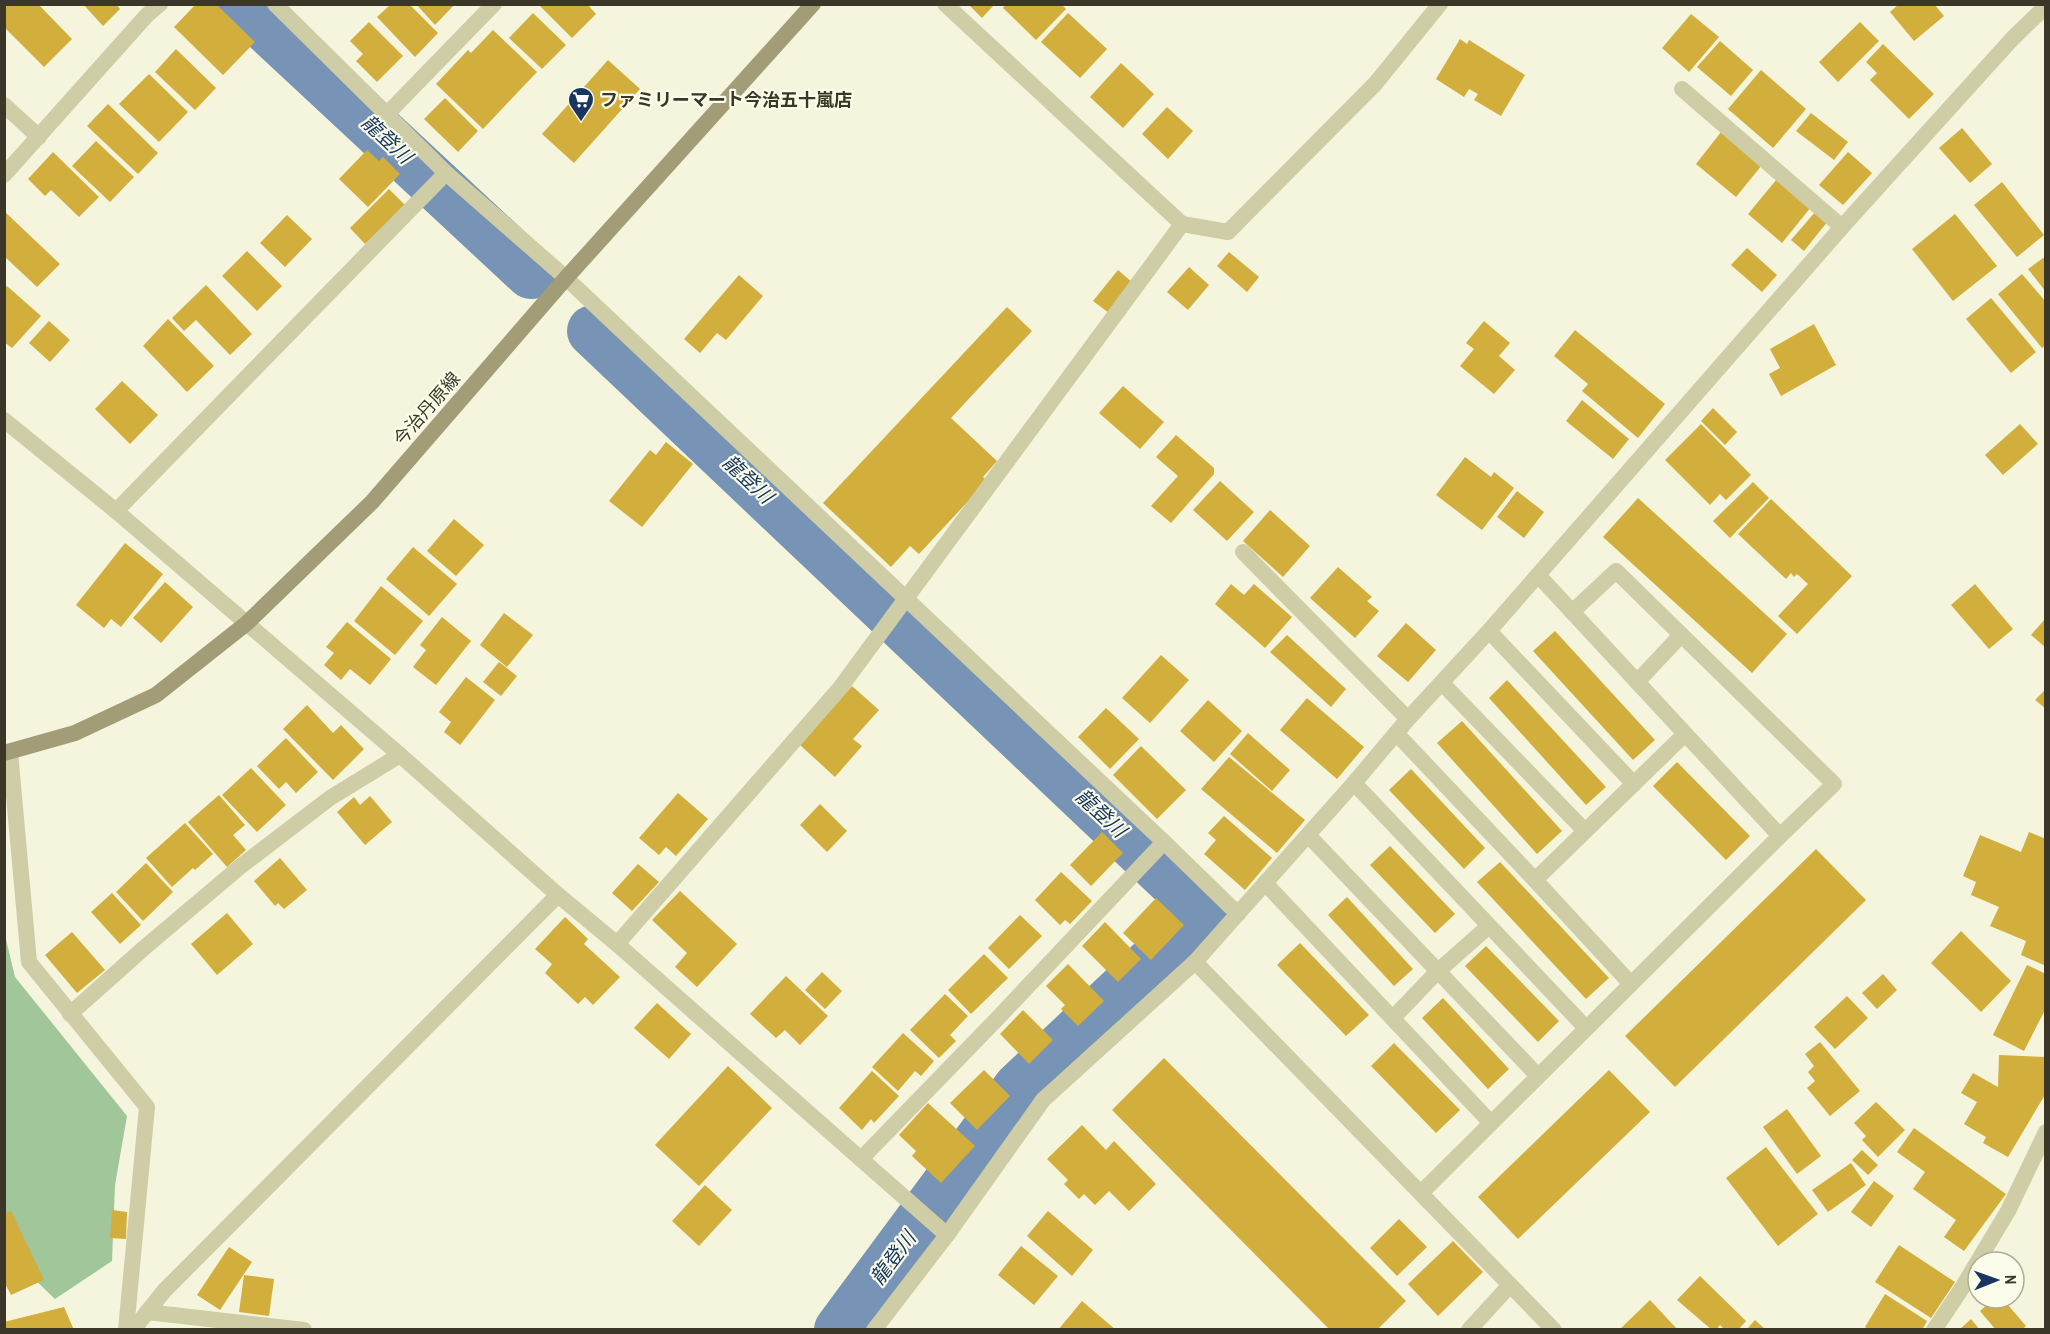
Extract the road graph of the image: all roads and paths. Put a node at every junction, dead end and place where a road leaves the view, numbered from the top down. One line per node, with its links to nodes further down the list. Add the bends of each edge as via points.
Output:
1 (160, 4): 11 (street)
2 (275, 4): 10 (street)
3 (494, 4): 10 (street)
4 (813, 4): 16 (main road, 今治丹原線)
5 (945, 4): 14 (street)
6 (1440, 4): 14 (street, via 1375,84 1228,232)
7 (2046, 6): 15 (street)
8 (1682, 89): 15 (street)
9 (4, 105): 11 (street)
10 (387, 114): 12 (street)
11 (39, 137): 13 (street)
12 (446, 173): 16 (street); 18 (street)
13 (4, 175)
14 (1182, 224): 21 (street)
15 (1842, 227): 20 (street)
16 (566, 278): 21 (street); 23 (main road, 今治丹原線, via 372,502)
17 (4, 420): 18 (street)
18 (116, 511): 23 (street)
19 (1243, 552): 28 (street)
20 (1538, 575): 22 (street); 24 (street)
21 (905, 597): 38 (street); 44 (street, via 840,688)
22 (1572, 612): 25 (street, via 1616,571); 26 (street)
23 (247, 623): 31 (main road, 今治丹原線, via 156,695 75,733); 32 (street)
24 (1489, 632): 27 (street); 34 (street)
25 (1681, 634): 26 (street); 37 (street, via 1834,784)
26 (1637, 682): 30 (street)
27 (1442, 683): 28 (street); 35 (street)
28 (1408, 719): 29 (street)
29 (1396, 732): 33 (street); 39 (street)
30 (1685, 734): 34 (street); 37 (street)
31 (7, 752): 48 (street, via 29,962)
32 (400, 755): 41 (street); 48 (street, via 330,798 241,866)
33 (1354, 783): 36 (street); 43 (street)
34 (1634, 784): 35 (street)
35 (1585, 831): 39 (street)
36 (1308, 835): 40 (street); 46 (street)
37 (1780, 836): 47 (street)
38 (1164, 842): 42 (street); 54 (street)
39 (1535, 880): 47 (street)
40 (1265, 882): 42 (street); 49 (street)
41 (558, 895): 44 (street); 58 (street)
42 (1238, 914): 45 (street)
43 (1489, 926): 46 (street); 50 (street)
44 (617, 944): 54 (street)
45 (1195, 962): 55 (street); 56 (street, via 1043,1100)
46 (1437, 972): 49 (street); 51 (street)
47 (1631, 984): 50 (street)
48 (70, 1014): 59 (street, via 147,1107)
49 (1394, 1018): 52 (street)
50 (1586, 1028): 51 (street)
51 (1538, 1076): 52 (street)
52 (1491, 1123): 55 (street)
53 (2046, 1132): 65 (street, via 2008,1210)
54 (861, 1159): 56 (street)
55 (1421, 1193): 57 (street)
56 (947, 1235): 62 (street)
57 (1510, 1285): 63 (street); 64 (street)
58 (147, 1312): 60 (street); 61 (street)
59 (126, 1329)
60 (133, 1329)
61 (304, 1329)
62 (874, 1329)
63 (1469, 1329)
64 (1554, 1329)
65 (1934, 1329)

